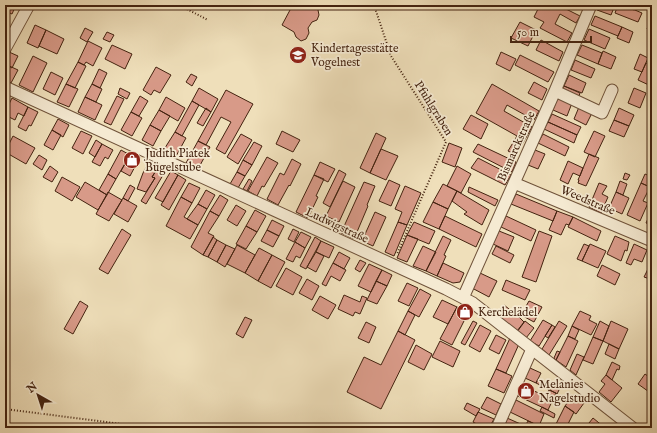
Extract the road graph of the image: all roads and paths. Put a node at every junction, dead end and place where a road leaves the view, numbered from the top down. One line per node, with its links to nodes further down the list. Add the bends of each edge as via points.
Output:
1 (29, 5): 6 (street)
2 (179, 5): 5 (path)
3 (374, 5): 12 (path, Pfuhlgraben, via 391,56 446,142)
4 (591, 5): 9 (street, Bismarckstraße)
5 (208, 20)
6 (5, 49)
7 (5, 87): 12 (street, Ludwigstraße)
8 (612, 90): 9 (street, via 602,113)
9 (555, 91): 10 (street, Bismarckstraße)
10 (514, 183): 11 (street, Weedstraße); 13 (street, Bismarckstraße)
11 (652, 241)
12 (392, 265): 13 (street, Ludwigstraße)
13 (463, 298): 14 (street, Ludwigstraße)
14 (532, 349): 17 (street); 18 (street, Ludwigstraße)
15 (5, 409): 16 (path)
16 (153, 428)
17 (497, 428)
18 (633, 428)

